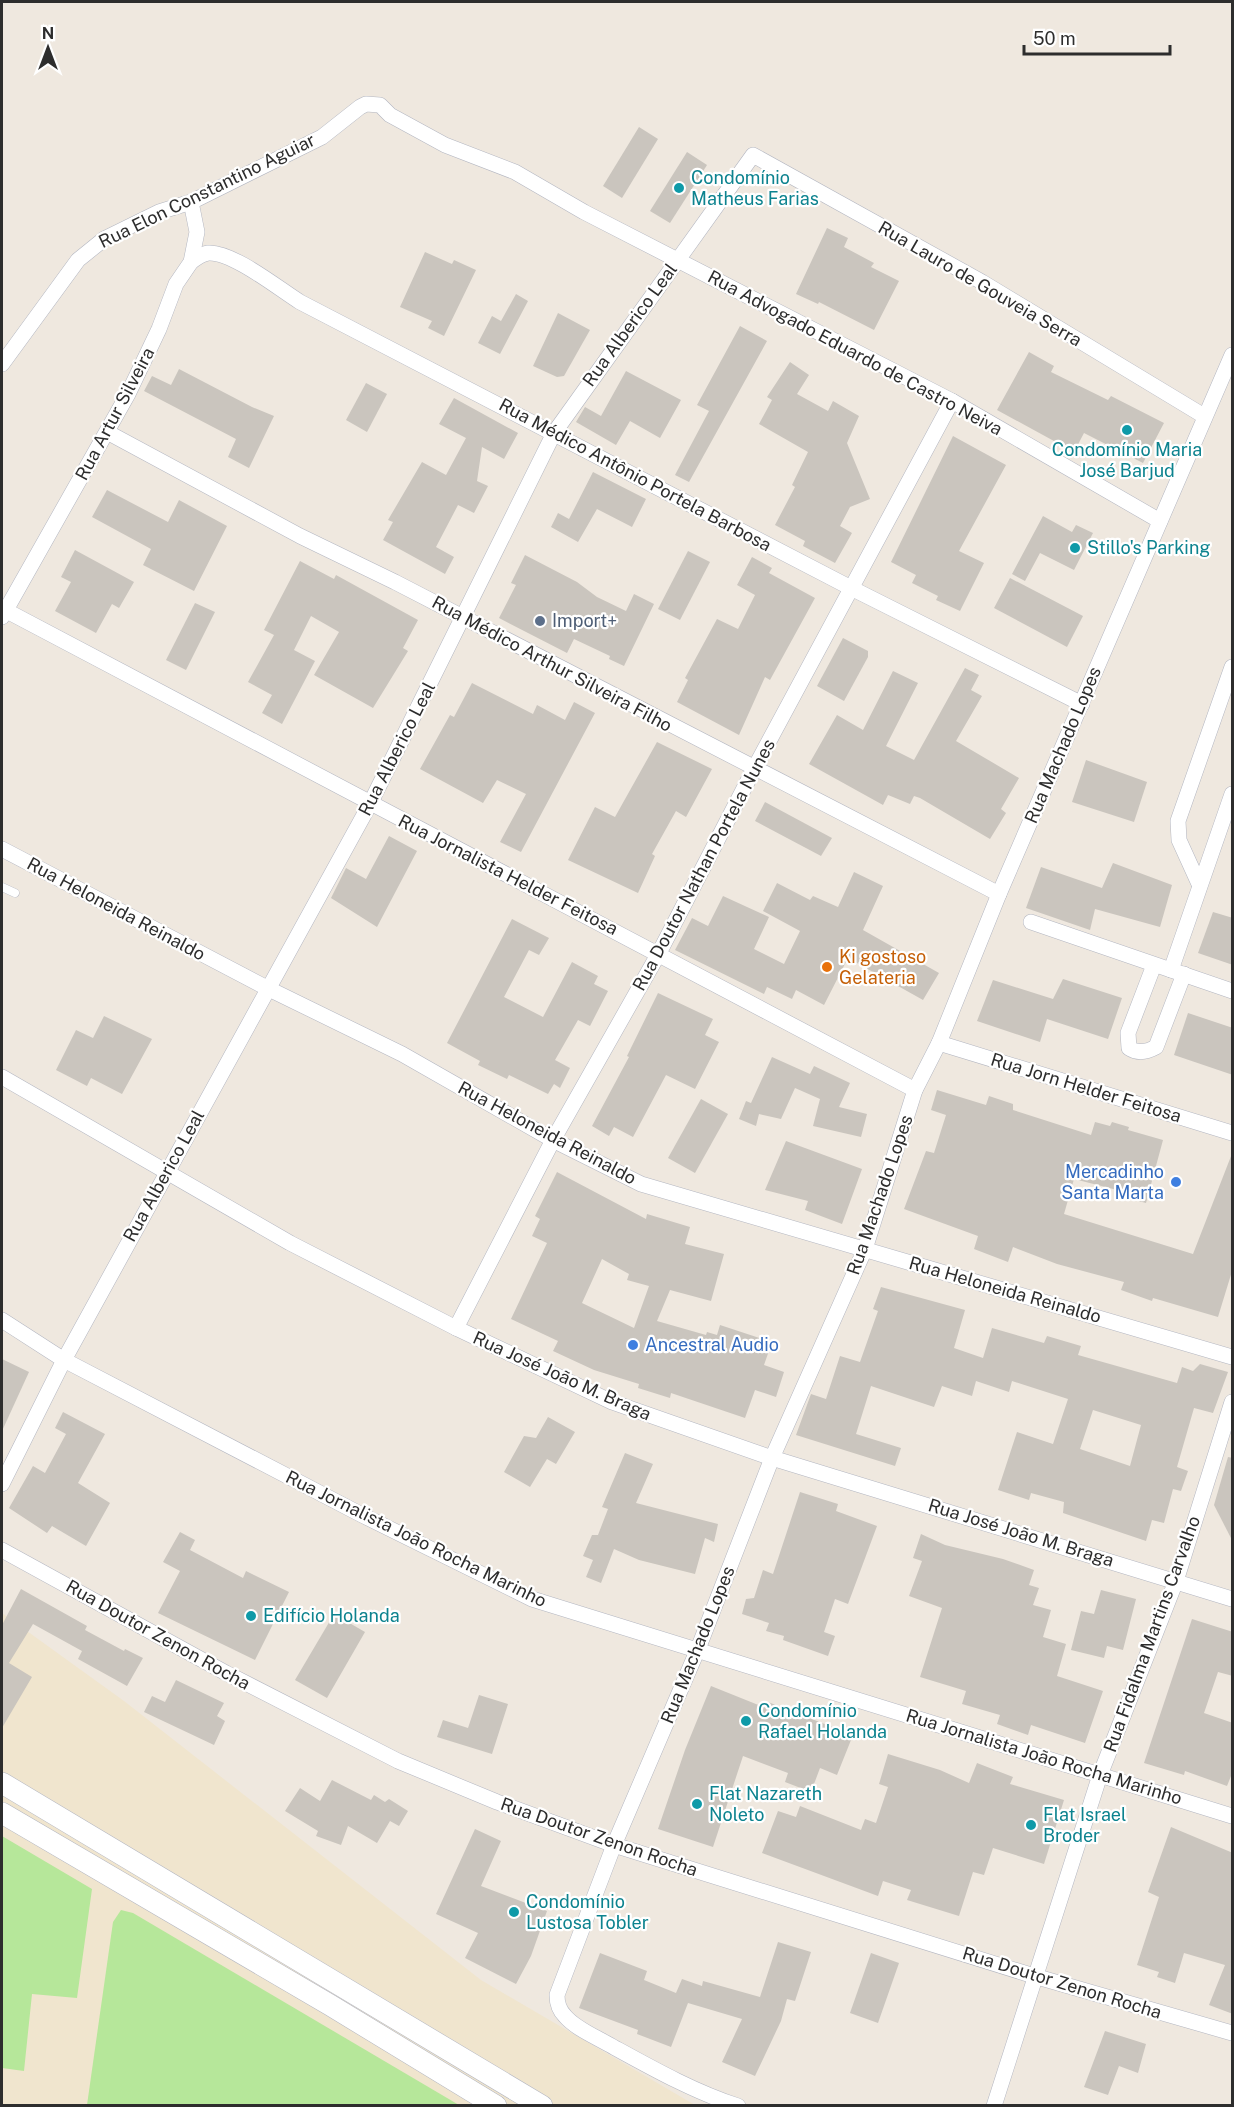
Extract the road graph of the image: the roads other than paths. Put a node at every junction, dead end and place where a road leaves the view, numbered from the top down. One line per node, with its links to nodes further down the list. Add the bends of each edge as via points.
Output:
1 (753, 155): 4 (street, Rua Alberico Leal); 9 (street, Rua Lauro de Gouveia Serra, via 982,282)
2 (515, 172): 3 (street, Rua Elon Constantino Aguiar, via 445,145 390,115 380,105 366,104 322,137); 4 (street, Rua Advogado Eduardo de Castro Neiva)
3 (191, 202): 5 (street, Rua Artur Silveira, via 197,232); 7 (street, Rua Elon Constantino Aguiar, via 159,212 90,248)
4 (677, 260): 8 (street, Rua Advogado Eduardo de Castro Neiva); 11 (street, Rua Alberico Leal)
5 (191, 262): 10 (street, Rua Artur Silveira, via 176,284 159,329); 11 (street, Rua Médico Antônio Portela Barbosa, via 204,253 234,261 300,302)
6 (1233, 355): 9 (street, Rua Machado Lopes)
7 (2, 364)
8 (952, 401): 12 (street, Rua Advogado Eduardo de Castro Neiva); 13 (street, Rua Doutor Nathan Portela Nunes)
9 (1204, 416): 12 (street, Rua Machado Lopes)
10 (107, 432): 14 (street, Rua Artur Silveira); 15 (street, Rua Médico Arthur Silveira Filho, via 300,536)
11 (554, 433): 13 (street, Rua Médico Antônio Portela Barbosa); 15 (street, Rua Alberico Leal)
12 (1160, 521): 17 (street, Rua Machado Lopes)
13 (853, 589): 17 (street, Rua Médico Antônio Portela Barbosa); 18 (street, Rua Doutor Nathan Portela Nunes)
14 (3, 614): 20 (street, Rua Jornalista Helder Feitosa)
15 (464, 618): 18 (street, Rua Médico Arthur Silveira Filho); 20 (street, Rua Alberico Leal)
16 (1233, 667): 22 (street, via 1178,820 1179,840)
17 (1082, 704): 25 (street, Rua Machado Lopes)
18 (754, 769): 25 (street, Rua Médico Arthur Silveira Filho); 27 (street, Rua Doutor Nathan Portela Nunes)
19 (1233, 794): 22 (street)
20 (370, 804): 27 (street, Rua Jornalista Helder Feitosa); 30 (street, Rua Alberico Leal)
21 (2, 849): 30 (street, Rua Heloneida Reinaldo)
22 (1199, 884): 29 (street)
23 (2, 887): 24 (lane)
24 (15, 893)
25 (999, 894): 32 (street, Rua Machado Lopes)
26 (1031, 922): 28 (street)
27 (659, 953): 34 (street, Rua Jornalista Helder Feitosa); 36 (street, Rua Doutor Nathan Portela Nunes)
28 (1154, 965): 29 (street); 29 (street, via 1128,1033 1132,1050 1143,1053 1156,1047)
29 (1178, 972): 31 (street)
30 (267, 988): 36 (street, Rua Heloneida Reinaldo, via 402,1054); 37 (street, Rua Alberico Leal)
31 (1233, 991)
32 (939, 1043): 34 (street, Rua Machado Lopes); 35 (street, Rua Jorn Helder Feitosa)
33 (2, 1077): 37 (street, Rua José João M. Braga)
34 (915, 1090): 38 (street, Rua Machado Lopes)
35 (1233, 1133)
36 (553, 1140): 38 (street, Rua Heloneida Reinaldo, via 641,1184); 40 (street, Rua Doutor Nathan Portela Nunes)
37 (165, 1172): 40 (street, Rua José João M. Braga, via 280,1238); 42 (street, Rua Alberico Leal)
38 (865, 1249): 41 (street, Rua Heloneida Reinaldo); 44 (street, Rua Machado Lopes)
39 (2, 1320): 42 (street, Rua Jornalista João Rocha Marinho)
40 (456, 1329): 44 (street, Rua José João M. Braga, via 612,1402)
41 (1233, 1357)
42 (64, 1360): 45 (street); 49 (street, Rua Jornalista João Rocha Marinho, via 532,1599)
43 (1233, 1402): 47 (street, Rua Fidalma Martins Carvalho)
44 (772, 1458): 47 (street, Rua José João M. Braga); 49 (street, Rua Machado Lopes)
45 (2, 1484)
46 (2, 1550): 54 (street, Rua Doutor Zenon Rocha, via 226,1673 398,1761)
47 (1176, 1581): 48 (street, Rua José João M. Braga); 50 (street, Rua Fidalma Martins Carvalho)
48 (1233, 1599)
49 (698, 1649): 50 (street, Rua Jornalista João Rocha Marinho); 54 (street, Rua Machado Lopes)
50 (1100, 1775): 53 (street, Rua Jornalista João Rocha Marinho); 55 (street, Rua Fidalma Martins Carvalho)
51 (2, 1783): 58 (main road)
52 (2, 1813): 57 (main road)
53 (1233, 1816)
54 (615, 1845): 55 (street, Rua Doutor Zenon Rocha); 59 (street, Rua Machado Lopes, via 557,1995 560,2010 585,2031 669,2077)
55 (1034, 1976): 56 (street, Rua Doutor Zenon Rocha); 60 (street, Rua Fidalma Martins Carvalho)
56 (1233, 2033)
57 (495, 2106)
58 (542, 2106)
59 (738, 2106)
60 (994, 2106)

